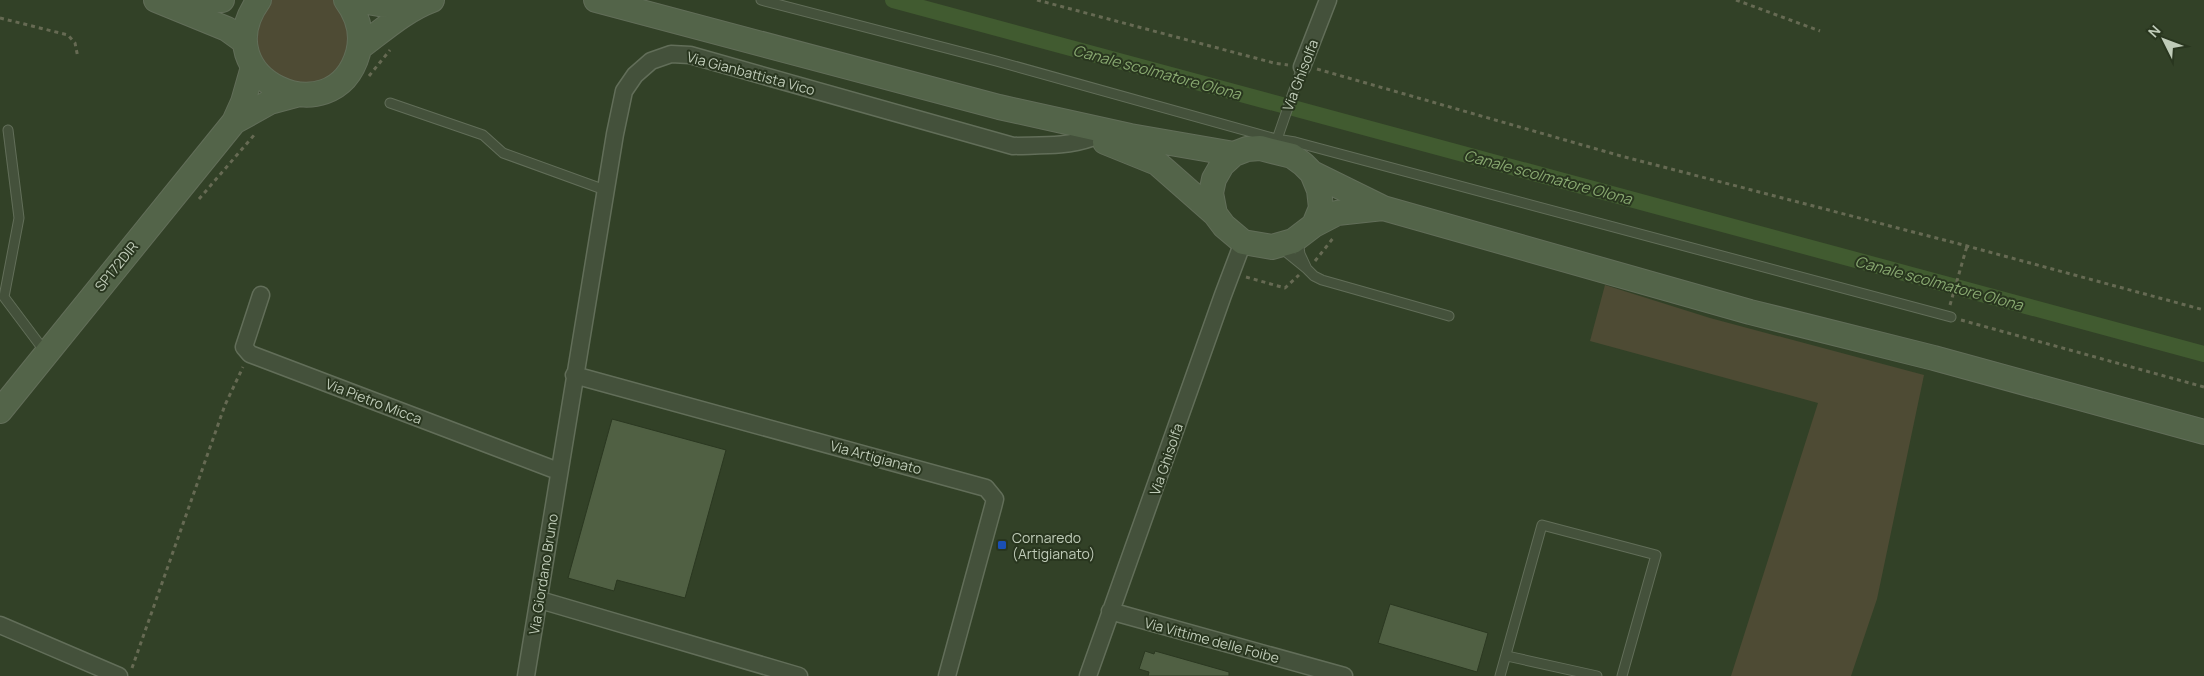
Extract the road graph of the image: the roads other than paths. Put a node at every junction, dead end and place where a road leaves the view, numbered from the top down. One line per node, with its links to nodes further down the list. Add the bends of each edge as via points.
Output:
1 (156, 0): 11 (main road, via 221,26)
2 (168, 0): 3 (main road)
3 (222, 0)
4 (259, 0): 11 (main road, via 249,16)
5 (346, 0): 12 (main road, via 360,30)
6 (356, 0): 10 (main road, via 370,3)
7 (596, 0): 17 (main road)
8 (761, 0): 21 (lane)
9 (1328, 0): 14 (street, Via Ghisolfa)
10 (426, 2): 12 (main road)
11 (245, 42): 13 (main road)
12 (359, 48): 15 (main road, via 352,68 338,83 314,94)
13 (253, 67): 15 (main road, via 267,84); 18 (main road)
14 (1302, 67): 21 (lane, Via Ghisolfa)
15 (296, 95): 18 (main road, via 270,102)
16 (390, 103): 24 (lane, via 483,135 503,153)
17 (999, 107): 20 (main road); 22 (main road, via 1130,136)
18 (234, 122): 33 (main road, SP172DIR)
19 (8, 130): 33 (lane, via 19,218 4,297)
20 (1091, 138): 24 (street, Via Gianbattista Vico, via 1064,144 1013,146 690,55 671,54 651,61 635,75 624,91); 26 (main road, via 1157,163)
21 (1276, 139): 22 (main road); 23 (main road); 31 (lane)
22 (1234, 154): 26 (main road, via 1214,179 1211,193)
23 (1312, 173): 25 (main road); 27 (main road, via 1320,190 1320,208)
24 (605, 190): 34 (street, Via Gianbattista Vico)
25 (1383, 208): 27 (main road, via 1337,213); 36 (main road, via 1750,312 1934,358)
26 (1215, 214): 28 (main road)
27 (1296, 236): 28 (main road, via 1272,247); 29 (lane); 29 (lane)
28 (1243, 242): 39 (street, Via Ghisolfa)
29 (1307, 269): 32 (lane, via 1322,280)
30 (261, 296): 37 (street, Via Pietro Micca, via 244,347 250,354)
31 (1950, 312)
32 (1449, 316)
33 (46, 353): 35 (main road, SP172DIR)
34 (574, 375): 37 (street, Via Gianbattista Vico); 45 (street, Via Artigianato, via 986,488 995,500)
35 (0, 411)
36 (2204, 432)
37 (558, 472): 38 (street, Via Giordano Bruno)
38 (540, 600): 43 (street, Via Giordano Bruno); 44 (street)
39 (1110, 611): 46 (street, Via Ghisolfa); 47 (street, Via Vittime delle Foibe)
40 (0, 625): 42 (street)
41 (1507, 656): 48 (lane); 49 (lane); 50 (lane, via 1542,526 1656,555)
42 (119, 676)
43 (526, 676)
44 (799, 676)
45 (947, 676)
46 (1088, 676)
47 (1344, 676)
48 (1500, 676)
49 (1597, 676)
50 (1622, 676)

